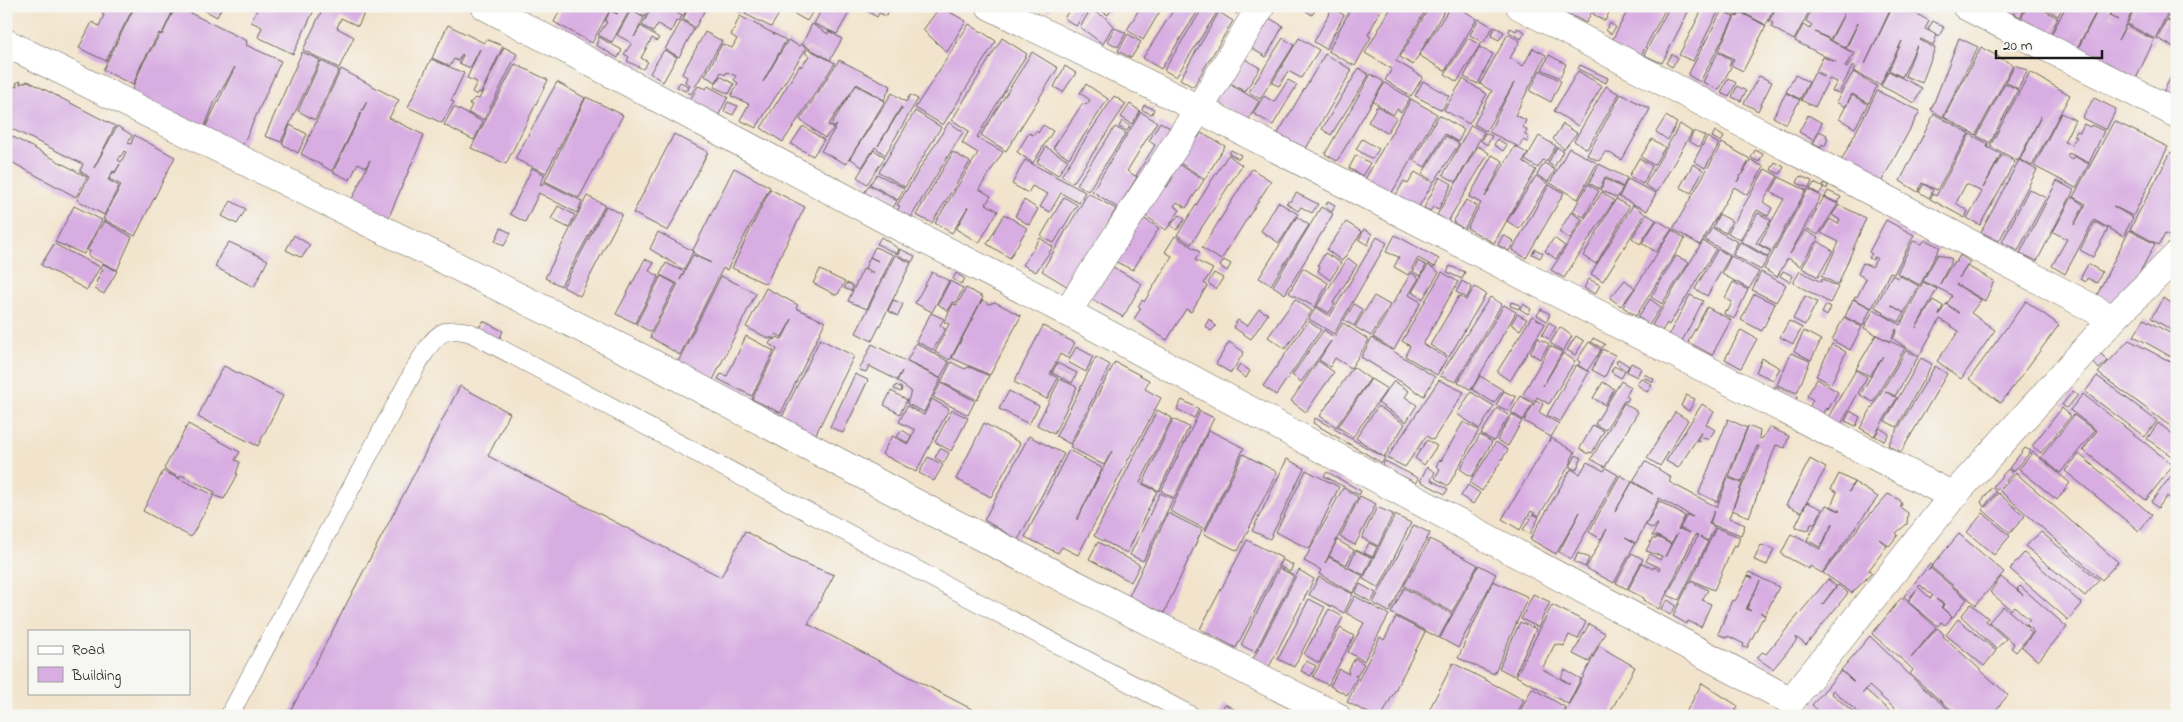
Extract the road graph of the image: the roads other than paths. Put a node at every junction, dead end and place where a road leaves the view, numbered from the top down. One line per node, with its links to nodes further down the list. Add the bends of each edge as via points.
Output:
1 (485, 6): 10 (street)
2 (990, 6): 7 (street)
3 (1261, 6): 7 (street)
4 (1520, 6): 11 (street)
5 (1966, 6): 8 (street)
6 (6, 43): 16 (street, via 650,362 942,517)
7 (1199, 110): 10 (street); 12 (street)
8 (2177, 114)
9 (2177, 255): 11 (street)
10 (1066, 312): 13 (street)
11 (2113, 319): 12 (street)
12 (1953, 496): 13 (street)
13 (1786, 709)
14 (229, 716): 15 (lane, via 418,363 440,334 456,329 471,333)
15 (1192, 716)
16 (1336, 716)

